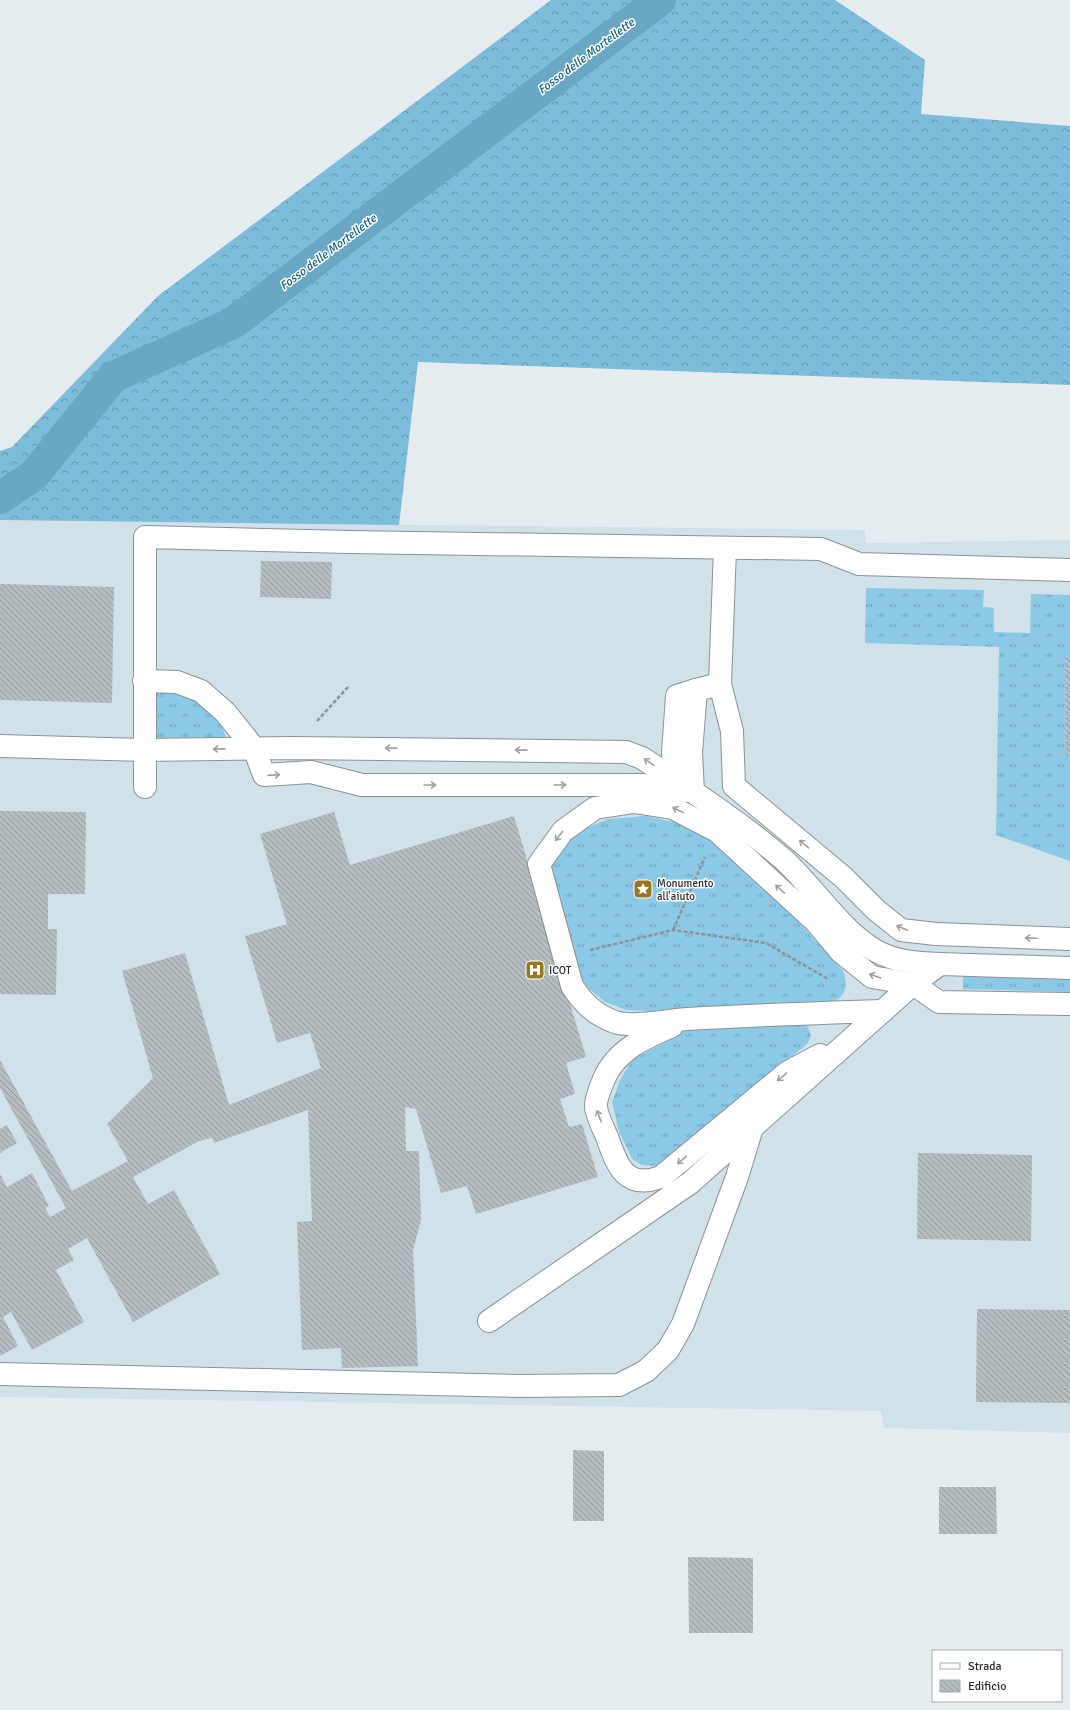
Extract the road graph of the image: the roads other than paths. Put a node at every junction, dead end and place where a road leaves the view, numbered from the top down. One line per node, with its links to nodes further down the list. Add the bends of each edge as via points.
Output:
1 (725, 548): 2 (lane, via 821,549 859,564); 3 (lane, via 145,537); 4 (lane)
2 (1070, 570)
3 (144, 681): 7 (lane, via 177,682 201,691 225,712); 8 (lane)
4 (720, 684): 5 (lane); 12 (lane, one-way to 4, via 936,934 901,930 876,910 843,877 734,786 732,731)
5 (696, 690): 9 (lane, via 677,696 673,752); 11 (lane, via 691,752)
6 (0, 746): 8 (lane)
7 (254, 748): 8 (lane, one-way to 8); 9 (lane, one-way to 7, via 642,758 621,752); 11 (lane, one-way to 11, via 264,775 311,772 362,785 642,785)
8 (144, 750): 10 (lane)
9 (675, 780): 11 (lane)
10 (145, 787)
11 (693, 792): 13 (lane, via 746,829 784,860 849,930 876,951 907,963)
12 (1070, 939)
13 (940, 964): 14 (lane); 15 (lane)
14 (1070, 968)
15 (913, 984): 16 (lane, via 939,1002); 17 (lane); 18 (lane, one-way to 18, via 872,977 841,952 816,922 717,831 673,808 634,802 595,808 563,831 539,864 572,986 582,1002 598,1015 616,1022)
16 (1070, 1004)
17 (883, 1010): 18 (lane); 19 (lane)
18 (688, 1019): 19 (lane, one-way to 18, via 788,1072 661,1177 651,1181 640,1181 621,1170 596,1107 604,1078 622,1053 647,1036)
19 (853, 1037): 20 (lane)
20 (751, 1131): 21 (lane, via 690,1184); 22 (lane, via 737,1177 683,1324 668,1350 652,1366 619,1384 511,1386)
21 (489, 1321)
22 (0, 1374)

